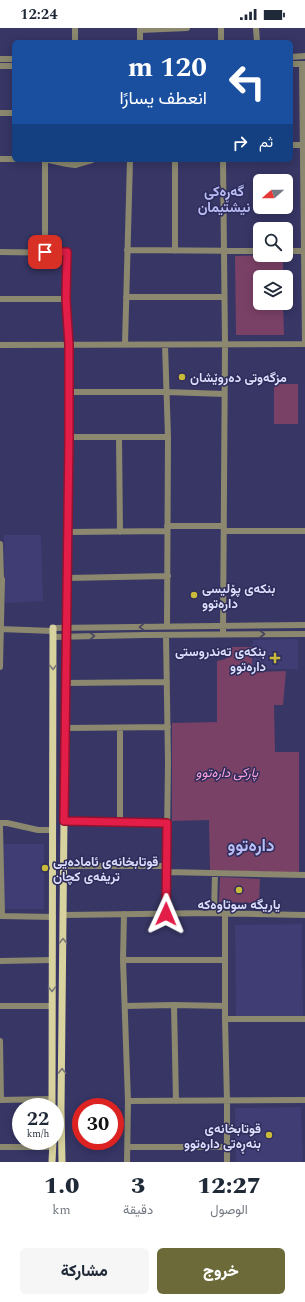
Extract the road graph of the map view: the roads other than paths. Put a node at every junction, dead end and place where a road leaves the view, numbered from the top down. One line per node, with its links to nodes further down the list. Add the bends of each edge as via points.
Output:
1 (75, 28): 7 (street)
2 (182, 28): 3 (street); 6 (street)
3 (187, 28)
4 (221, 28): 9 (street)
5 (256, 28): 10 (street)
6 (140, 29): 8 (street)
7 (75, 40)
8 (140, 40)
9 (221, 40)
10 (257, 40)
11 (305, 56): 12 (street)
12 (293, 57)
13 (0, 59): 14 (street)
14 (12, 59)
15 (293, 64): 16 (street)
16 (304, 64): 19 (street)
17 (0, 66): 18 (street)
18 (12, 66)
19 (304, 112): 23 (street)
20 (0, 113): 21 (street)
21 (12, 113)
22 (293, 145): 23 (street)
23 (304, 145): 24 (street)
24 (304, 157): 37 (street)
25 (0, 159): 26 (street)
26 (12, 159)
27 (45, 162): 39 (street)
28 (58, 162): 29 (street, via 75,165)
29 (85, 162)
30 (130, 162): 33 (street)
31 (175, 162): 34 (street)
32 (223, 162): 40 (street)
33 (128, 250): 34 (street); 42 (street)
34 (175, 251): 40 (street)
35 (253, 251): 40 (street)
36 (293, 251): 37 (street)
37 (305, 251): 41 (street)
38 (0, 252): 39 (street)
39 (45, 252): 45 (street, via 67,252)
40 (224, 252): 43 (street)
41 (305, 296): 48 (street)
42 (126, 297): 43 (street); 46 (street)
43 (224, 297): 47 (street)
44 (0, 299): 45 (street)
45 (66, 299): 50 (street)
46 (125, 344): 50 (street); 51 (street)
47 (225, 344): 48 (street); 51 (street); 54 (street)
48 (305, 344)
49 (0, 345): 50 (street)
50 (69, 345): 52 (street)
51 (165, 345): 53 (street)
52 (69, 392): 53 (street); 57 (street)
53 (167, 392): 54 (street); 56 (street)
54 (224, 394): 59 (street)
55 (119, 437): 56 (street); 57 (street); 62 (street)
56 (168, 437): 58 (street)
57 (69, 438): 61 (street)
58 (167, 528): 59 (street); 62 (street); 64 (street)
59 (224, 528): 60 (street); 69 (street)
60 (305, 531)
61 (68, 532): 62 (street); 66 (street)
62 (120, 532)
63 (0, 544): 65 (street)
64 (168, 576): 66 (street); 68 (street)
65 (0, 577): 72 (street)
66 (67, 578): 70 (street)
67 (304, 625): 69 (street); 76 (street, via 301,630)
68 (167, 626): 70 (street, one-way to 70); 71 (street)
69 (223, 626): 71 (street); 75 (street)
70 (66, 627): 73 (street); 78 (main road)
71 (189, 627): 74 (street)
72 (0, 629): 73 (street); 79 (street)
73 (53, 632): 78 (street); 85 (main road, one-way to 85)
74 (189, 634): 75 (street); 77 (street)
75 (223, 634): 76 (street, one-way to 76)
76 (304, 634)
77 (166, 635): 78 (street, one-way to 77); 80 (street)
78 (66, 637): 81 (main road)
79 (0, 667)
80 (168, 682): 81 (street); 82 (street)
81 (66, 683): 83 (main road)
82 (168, 727): 84 (street); 89 (street)
83 (66, 728): 84 (street); 86 (main road)
84 (120, 728): 87 (street)
85 (52, 821): 86 (main road); 91 (main road)
86 (64, 821): 87 (street); 92 (main road)
87 (120, 822): 89 (street)
88 (0, 823): 91 (street)
89 (167, 823): 94 (street)
90 (0, 827): 93 (street)
91 (53, 830): 104 (main road)
92 (64, 866): 94 (street); 103 (main road)
93 (0, 867): 102 (street)
94 (167, 869): 95 (street); 99 (street)
95 (214, 873): 96 (street); 97 (street)
96 (305, 875)
97 (214, 913): 99 (street); 100 (street)
98 (124, 914): 99 (street); 103 (street); 106 (street)
99 (166, 914)
100 (224, 914): 101 (street); 107 (street)
101 (305, 915)
102 (1, 916): 104 (street)
103 (64, 916): 130 (main road, one-way to 103)
104 (53, 917): 105 (main road)
105 (52, 960): 108 (street); 111 (main road, one-way to 111)
106 (123, 960): 107 (street); 112 (street)
107 (224, 960): 113 (street)
108 (0, 961)
109 (174, 1005): 112 (street); 113 (street); 122 (street)
110 (0, 1006): 111 (street)
111 (52, 1006): 117 (main road)
112 (125, 1006): 121 (street)
113 (225, 1006): 114 (street)
114 (225, 1019): 115 (street); 123 (street)
115 (305, 1019)
116 (0, 1041): 118 (street)
117 (52, 1098)
118 (0, 1100): 119 (street)
119 (12, 1100)
120 (305, 1100): 123 (street)
121 (128, 1101): 122 (street); 126 (street)
122 (176, 1101): 123 (street)
123 (228, 1101): 127 (street)
124 (12, 1146): 125 (street)
125 (0, 1147)
126 (128, 1147): 127 (street); 131 (street)
127 (227, 1147): 132 (street)
128 (53, 1150): 129 (main road)
129 (52, 1162)
130 (62, 1162)
131 (127, 1162)
132 (227, 1162)

